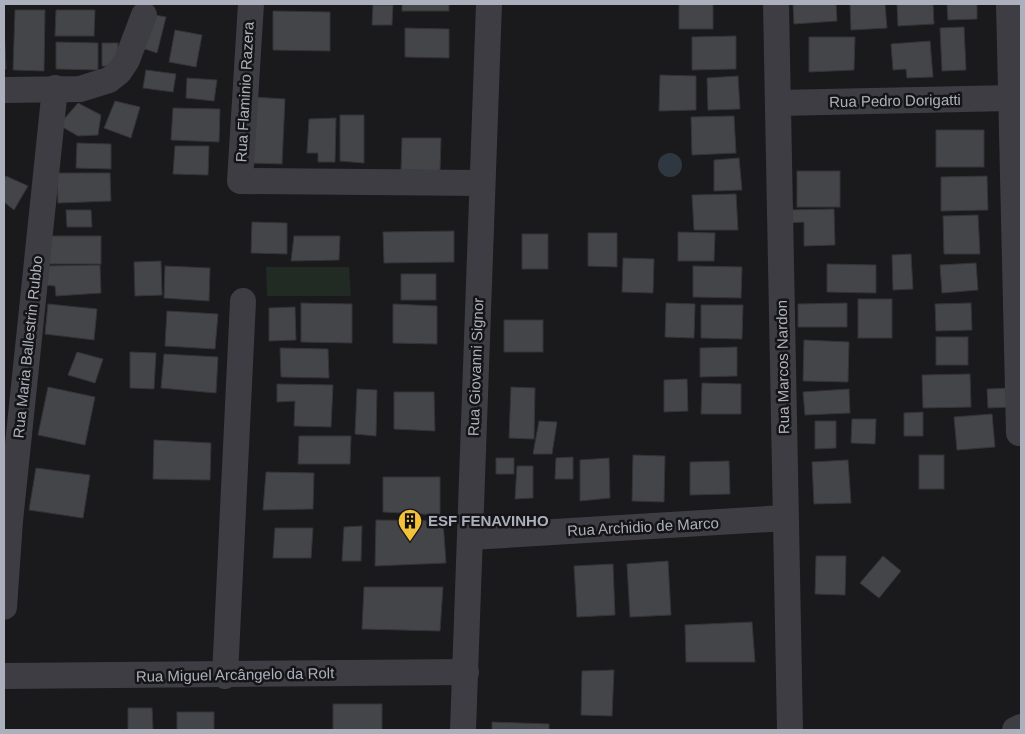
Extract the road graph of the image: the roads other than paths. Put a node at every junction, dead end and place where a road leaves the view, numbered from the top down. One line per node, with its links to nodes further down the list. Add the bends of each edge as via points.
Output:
1 (250, 4): 10 (street, Rua Flaminio Razera, via 240,181)
2 (488, 4): 10 (street, Rua Giovanni Signor)
3 (776, 4): 9 (street, Rua Marcos Nardon)
4 (1009, 4): 8 (street)
5 (144, 16): 6 (street, via 119,72 97,86)
6 (55, 88): 7 (street); 15 (street, Rua Maria Ballestrin Rubbo)
7 (4, 90)
8 (1012, 98): 9 (street, Rua Pedro Dorigatti); 12 (street)
9 (778, 103): 13 (street, Rua Marcos Nardon)
10 (481, 182): 14 (street, Rua Giovanni Signor)
11 (243, 301): 18 (street)
12 (1019, 433)
13 (785, 518): 14 (street, Rua Archidio de Marco); 21 (street, Rua Marcos Nardon)
14 (471, 537): 16 (street, Rua Giovanni Signor)
15 (4, 607)
16 (466, 672): 18 (street, Rua Miguel Arcângelo da Rolt); 20 (street, Rua Giovanni Signor)
17 (4, 676): 18 (street, Rua Miguel Arcângelo da Rolt)
18 (225, 676)
19 (1021, 727): 22 (street)
20 (463, 730)
21 (790, 730)
22 (1015, 730)

